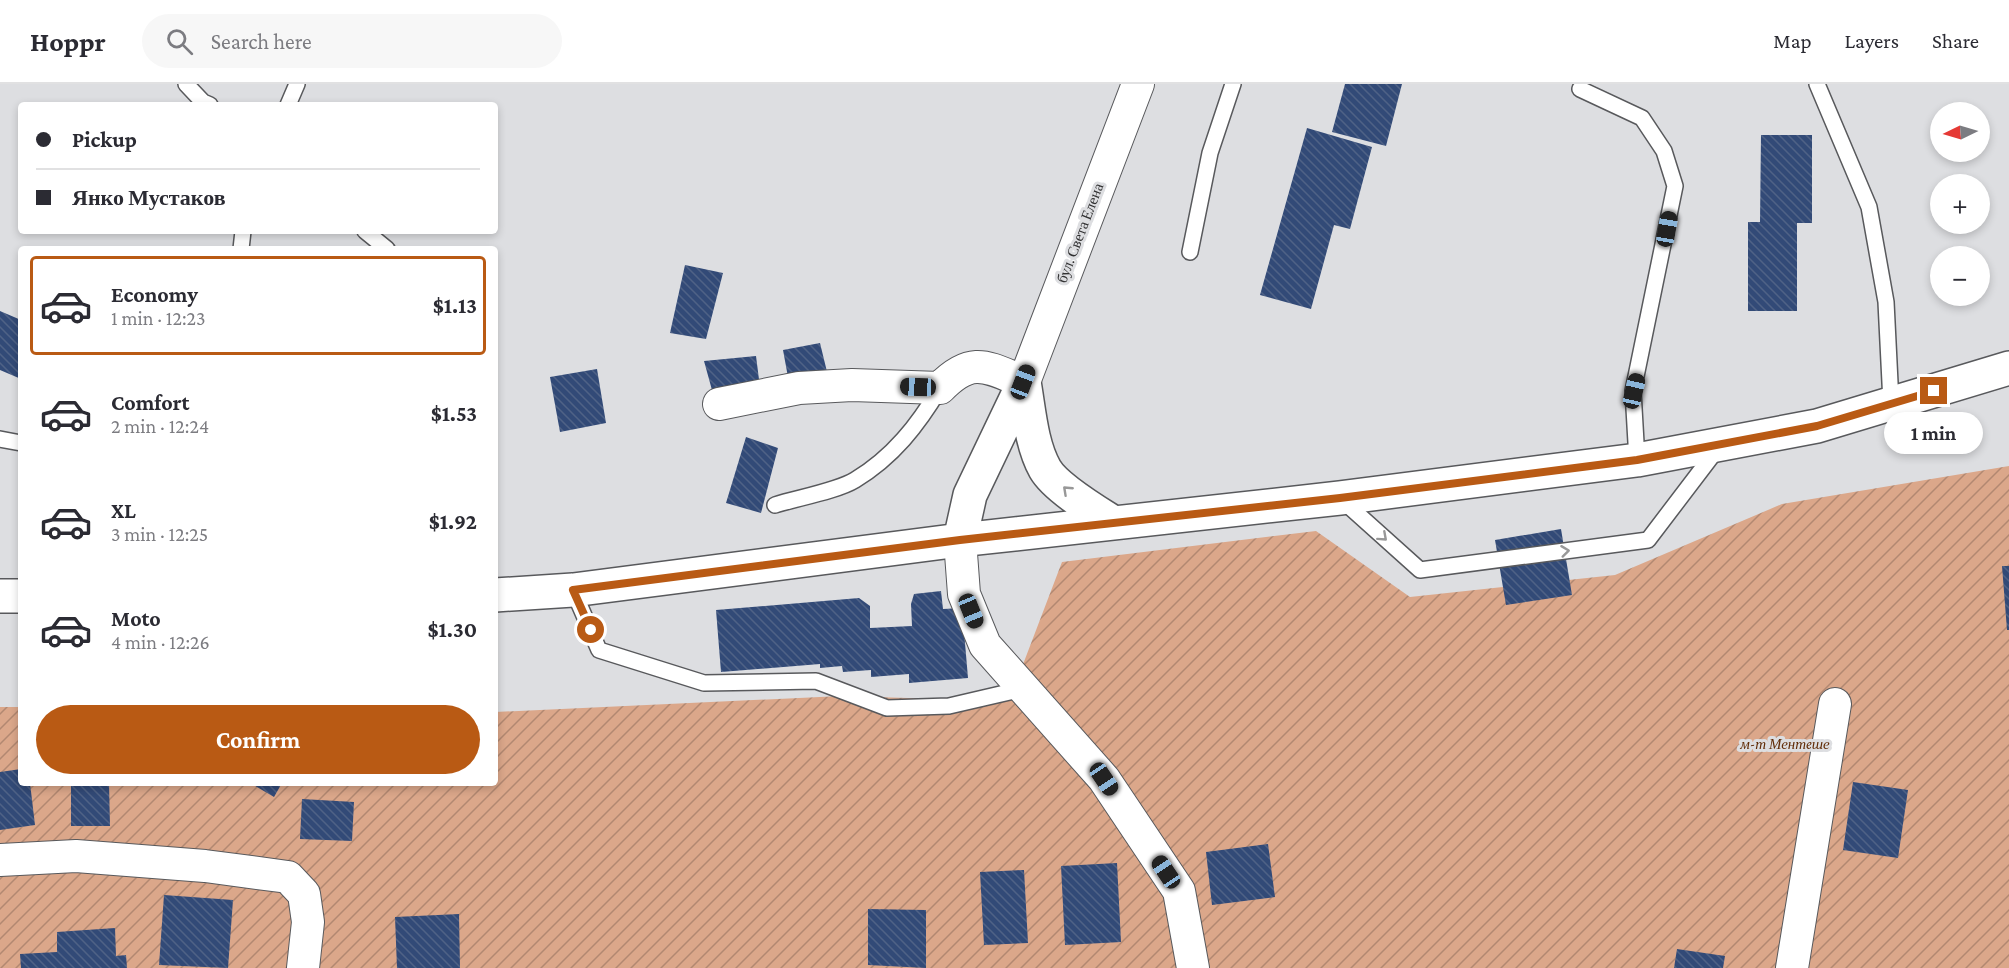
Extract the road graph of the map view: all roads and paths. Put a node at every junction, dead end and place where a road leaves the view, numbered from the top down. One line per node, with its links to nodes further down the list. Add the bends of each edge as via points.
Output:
1 (186, 84): 7 (lane)
2 (297, 84): 8 (lane)
3 (1138, 84): 13 (street, бул. Света Елена)
4 (1233, 84): 11 (lane, via 1210,153)
5 (1817, 84): 16 (lane, via 1869,207 1886,302)
6 (1580, 89): 20 (lane, via 1642,118 1664,151 1675,186 1634,391)
7 (203, 102)
8 (289, 102)
9 (368, 234): 10 (lane)
10 (383, 246)
11 (1190, 252)
12 (2009, 368): 16 (street)
13 (1023, 382): 14 (street, via 982,365 955,373); 23 (street, one-way to 13, via 1079,502 1045,470); 24 (street, via 970,495)
14 (940, 388): 15 (street, via 799,388); 22 (lane, via 917,427 854,480)
15 (719, 404)
16 (1891, 404): 19 (street, via 1817,426)
17 (0, 439): 18 (lane)
18 (18, 442)
19 (1718, 447): 20 (street); 21 (lane, one-way to 19, via 1420,570 1648,540)
20 (1637, 460): 21 (street)
21 (1340, 498): 23 (street)
22 (775, 505)
23 (1114, 523): 24 (street)
24 (960, 540): 25 (street); 29 (street, via 964,594 985,645)
25 (573, 590): 26 (street); 29 (lane, via 599,650 704,682 816,681 887,708 949,706)
26 (498, 595)
27 (0, 596): 28 (street)
28 (18, 596)
29 (1022, 689): 33 (street, via 1104,779 1179,891)
30 (1835, 704): 34 (street)
31 (0, 860): 32 (street, via 76,856 288,877 304,894 308,922)
32 (303, 968)
33 (1193, 968)
34 (1792, 968)

